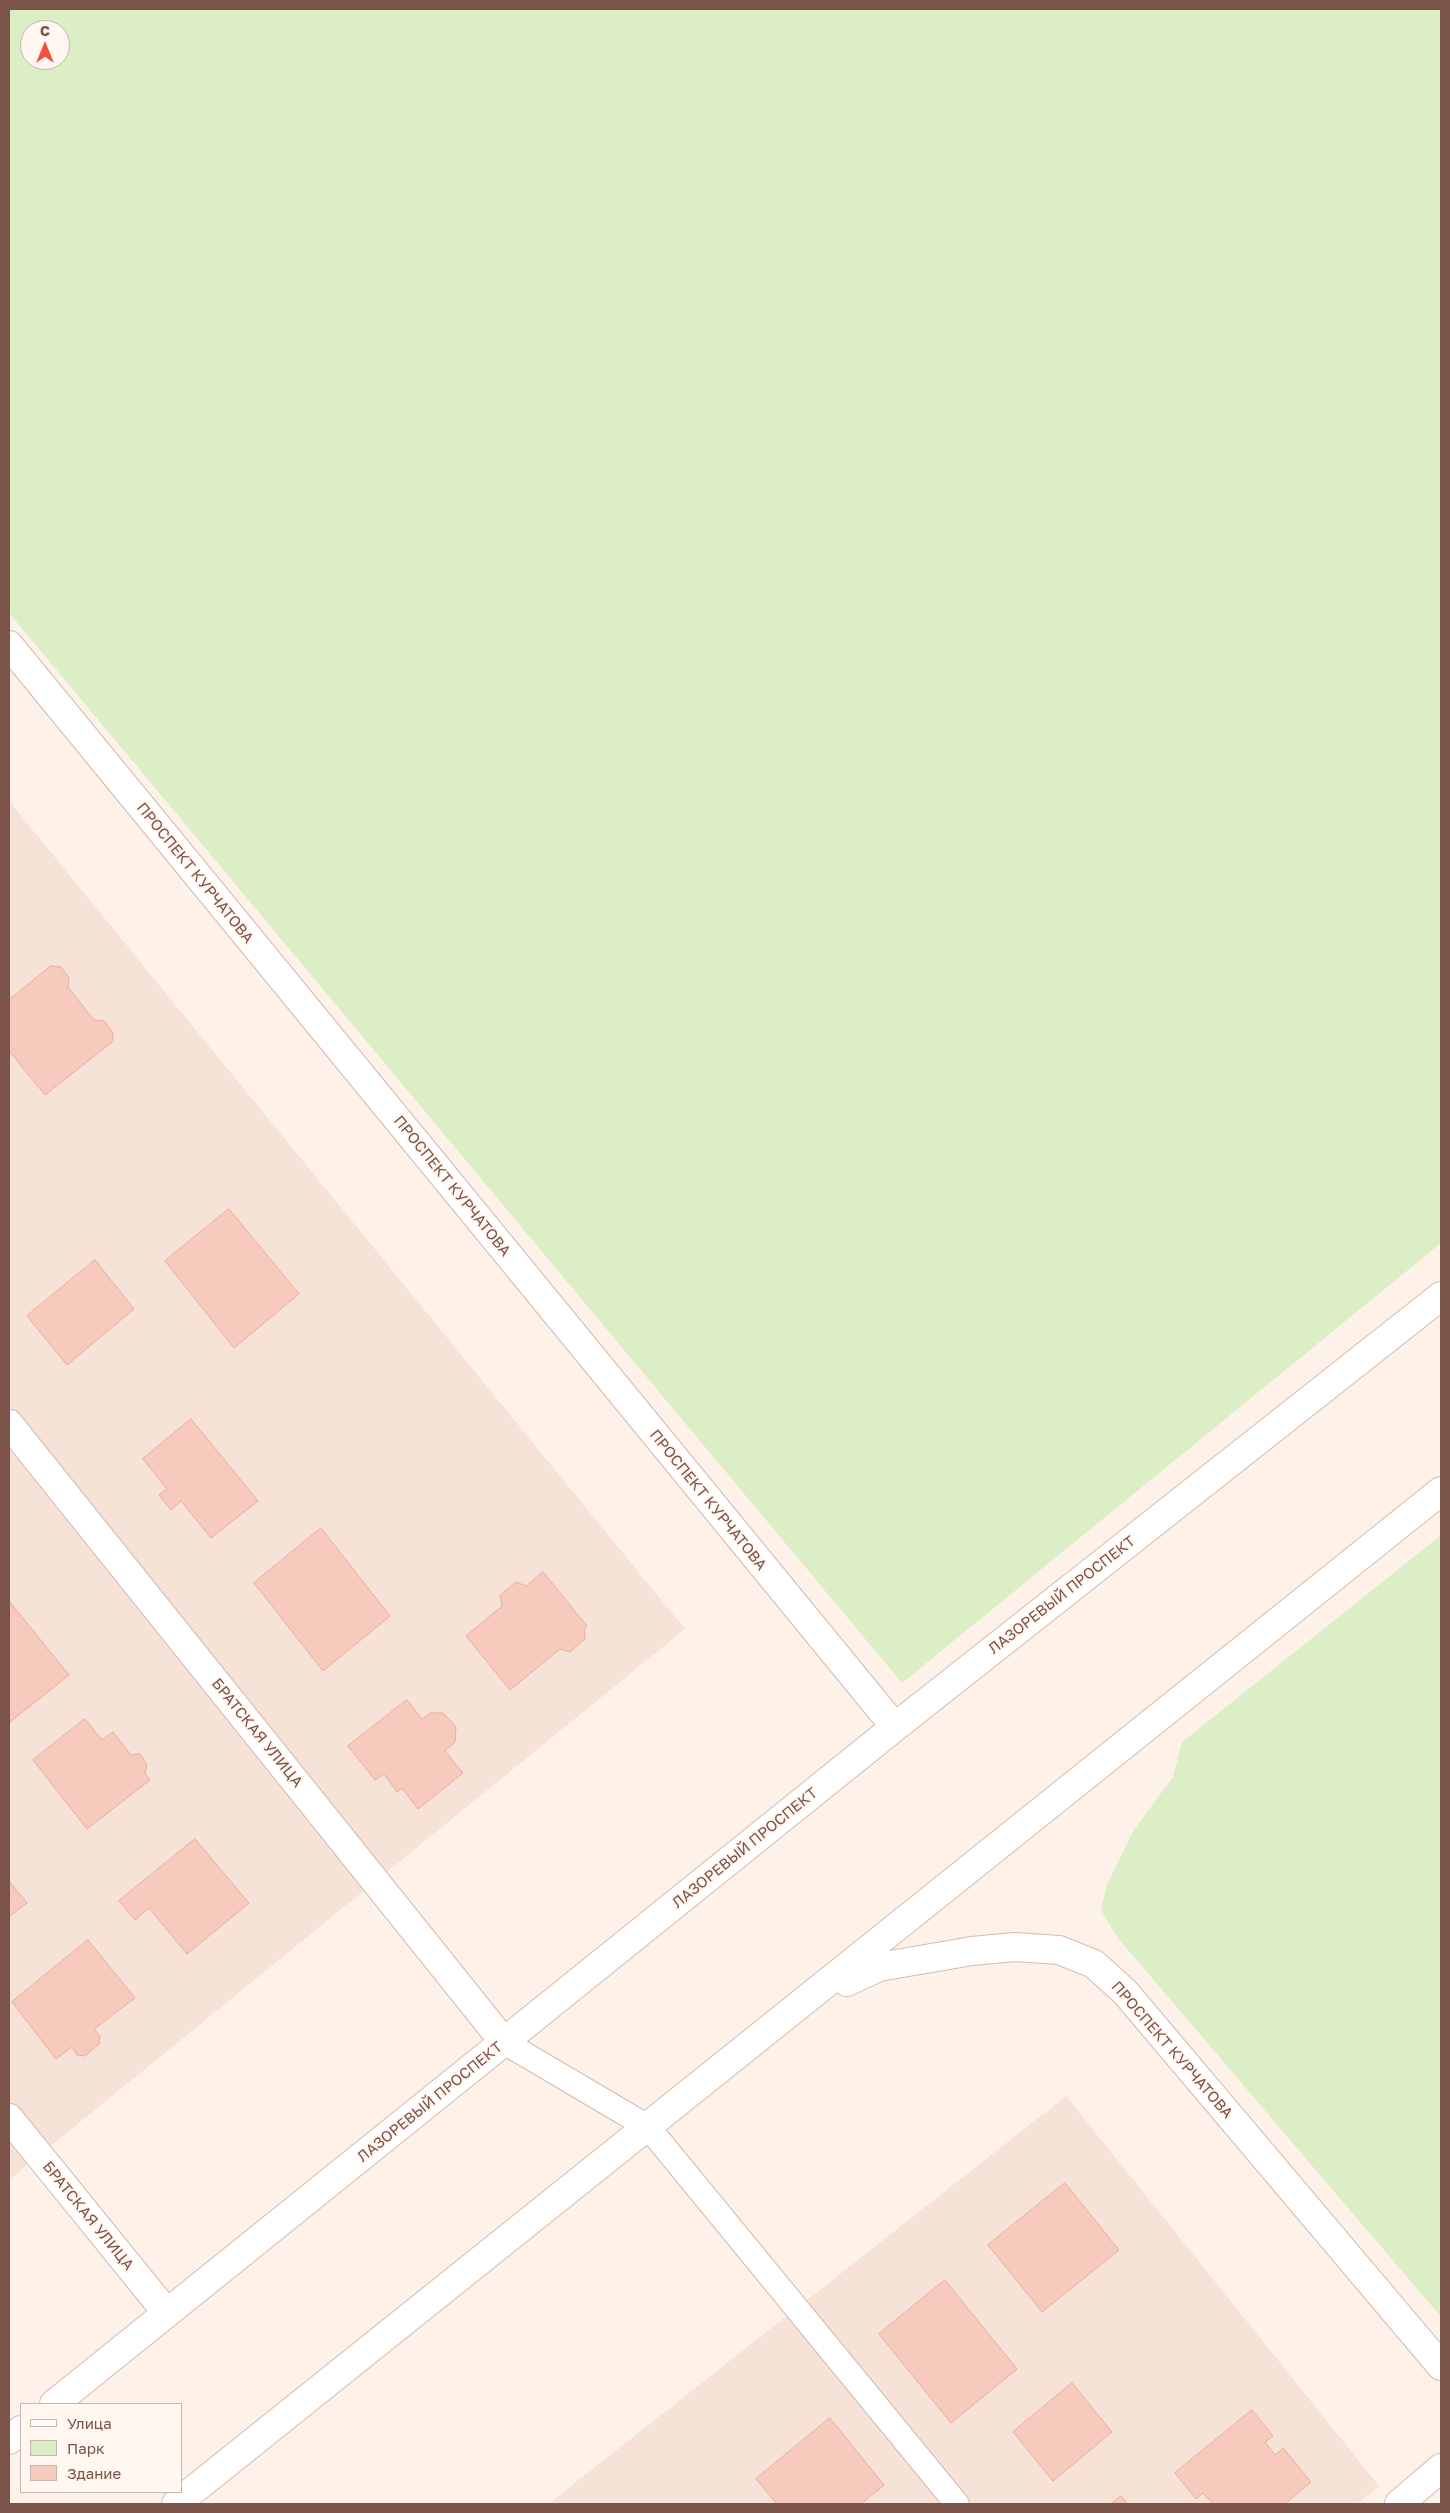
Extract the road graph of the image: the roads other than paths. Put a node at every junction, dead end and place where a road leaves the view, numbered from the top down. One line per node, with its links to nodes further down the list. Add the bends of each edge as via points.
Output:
1 (9, 645): 5 (street, ПРОСПЕКТ КУРЧАТОВА)
2 (1441, 1296): 5 (street, ЛАЗОРЕВЫЙ ПРОСПЕКТ)
3 (9, 1424): 7 (street, БРАТСКАЯ УЛИЦА)
4 (1441, 1491): 6 (street)
5 (895, 1728): 7 (street, ЛАЗОРЕВЫЙ ПРОСПЕКТ)
6 (807, 2000): 9 (street); 11 (street, ПРОСПЕКТ КУРЧАТОВА, via 879,1967 972,1951 1015,1948 1059,1950 1094,1964 1125,1992)
7 (504, 2042): 9 (lane); 10 (street, ЛАЗОРЕВЫЙ ПРОСПЕКТ)
8 (9, 2118): 10 (street, БРАТСКАЯ УЛИЦА)
9 (648, 2127): 16 (street); 17 (lane)
10 (167, 2313): 12 (street, ЛАЗОРЕВЫЙ ПРОСПЕКТ)
11 (1441, 2366)
12 (55, 2403)
13 (20, 2431): 14 (street)
14 (9, 2440)
15 (1441, 2468): 18 (street)
16 (176, 2504)
17 (957, 2504)
18 (1399, 2504)

